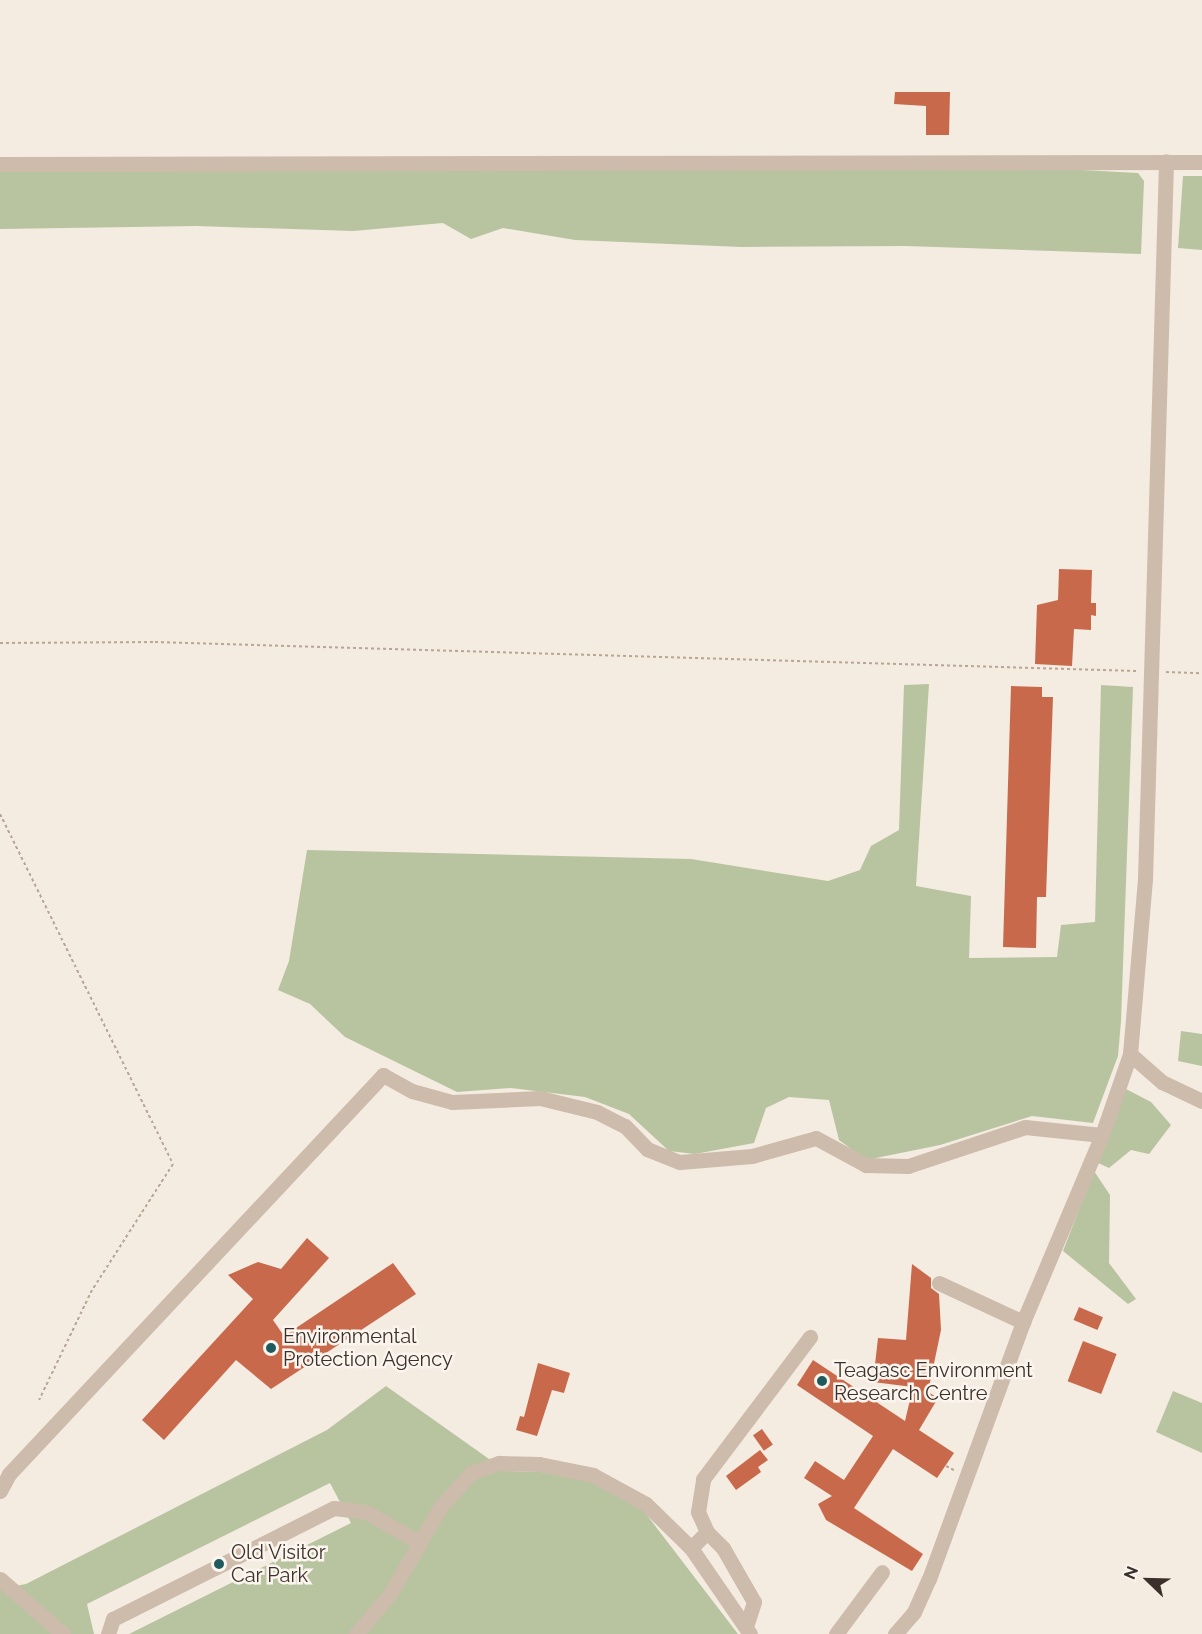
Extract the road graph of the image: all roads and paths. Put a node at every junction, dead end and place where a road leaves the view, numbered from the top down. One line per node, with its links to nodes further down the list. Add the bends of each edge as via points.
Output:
1 (1166, 161): 2 (street); 3 (street); 5 (street)
2 (1202, 162)
3 (0, 164)
4 (0, 643): 5 (path, via 155,642)
5 (1154, 672): 6 (path); 8 (street, via 1145,879)
6 (1202, 673)
7 (0, 814): 14 (path, via 173,1164 92,1290)
8 (1130, 1054): 9 (street, via 1162,1082); 10 (street)
9 (1202, 1101)
10 (1102, 1135): 12 (street); 15 (street, via 1025,1127 908,1166 866,1165 816,1138 752,1156 680,1162 647,1149 625,1126 597,1112 540,1098 452,1102 412,1091 383,1075 9,1474)
11 (939, 1283): 12 (street)
12 (1023, 1322): 26 (street, via 929,1579 914,1612)
13 (810, 1337): 16 (street, via 703,1479 698,1512)
14 (39, 1400)
15 (0, 1491)
16 (707, 1532): 18 (street); 21 (street, via 735,1565 754,1602)
17 (419, 1542): 18 (street, via 441,1506 471,1473 500,1463 594,1475 646,1504); 23 (street, via 366,1512 334,1508 113,1619); 24 (street, via 390,1594)
18 (691, 1548): 21 (street)
19 (882, 1572): 25 (street)
20 (0, 1579): 22 (street)
21 (748, 1631)
22 (63, 1634)
23 (108, 1634)
24 (356, 1634)
25 (836, 1634)
26 (896, 1634)

